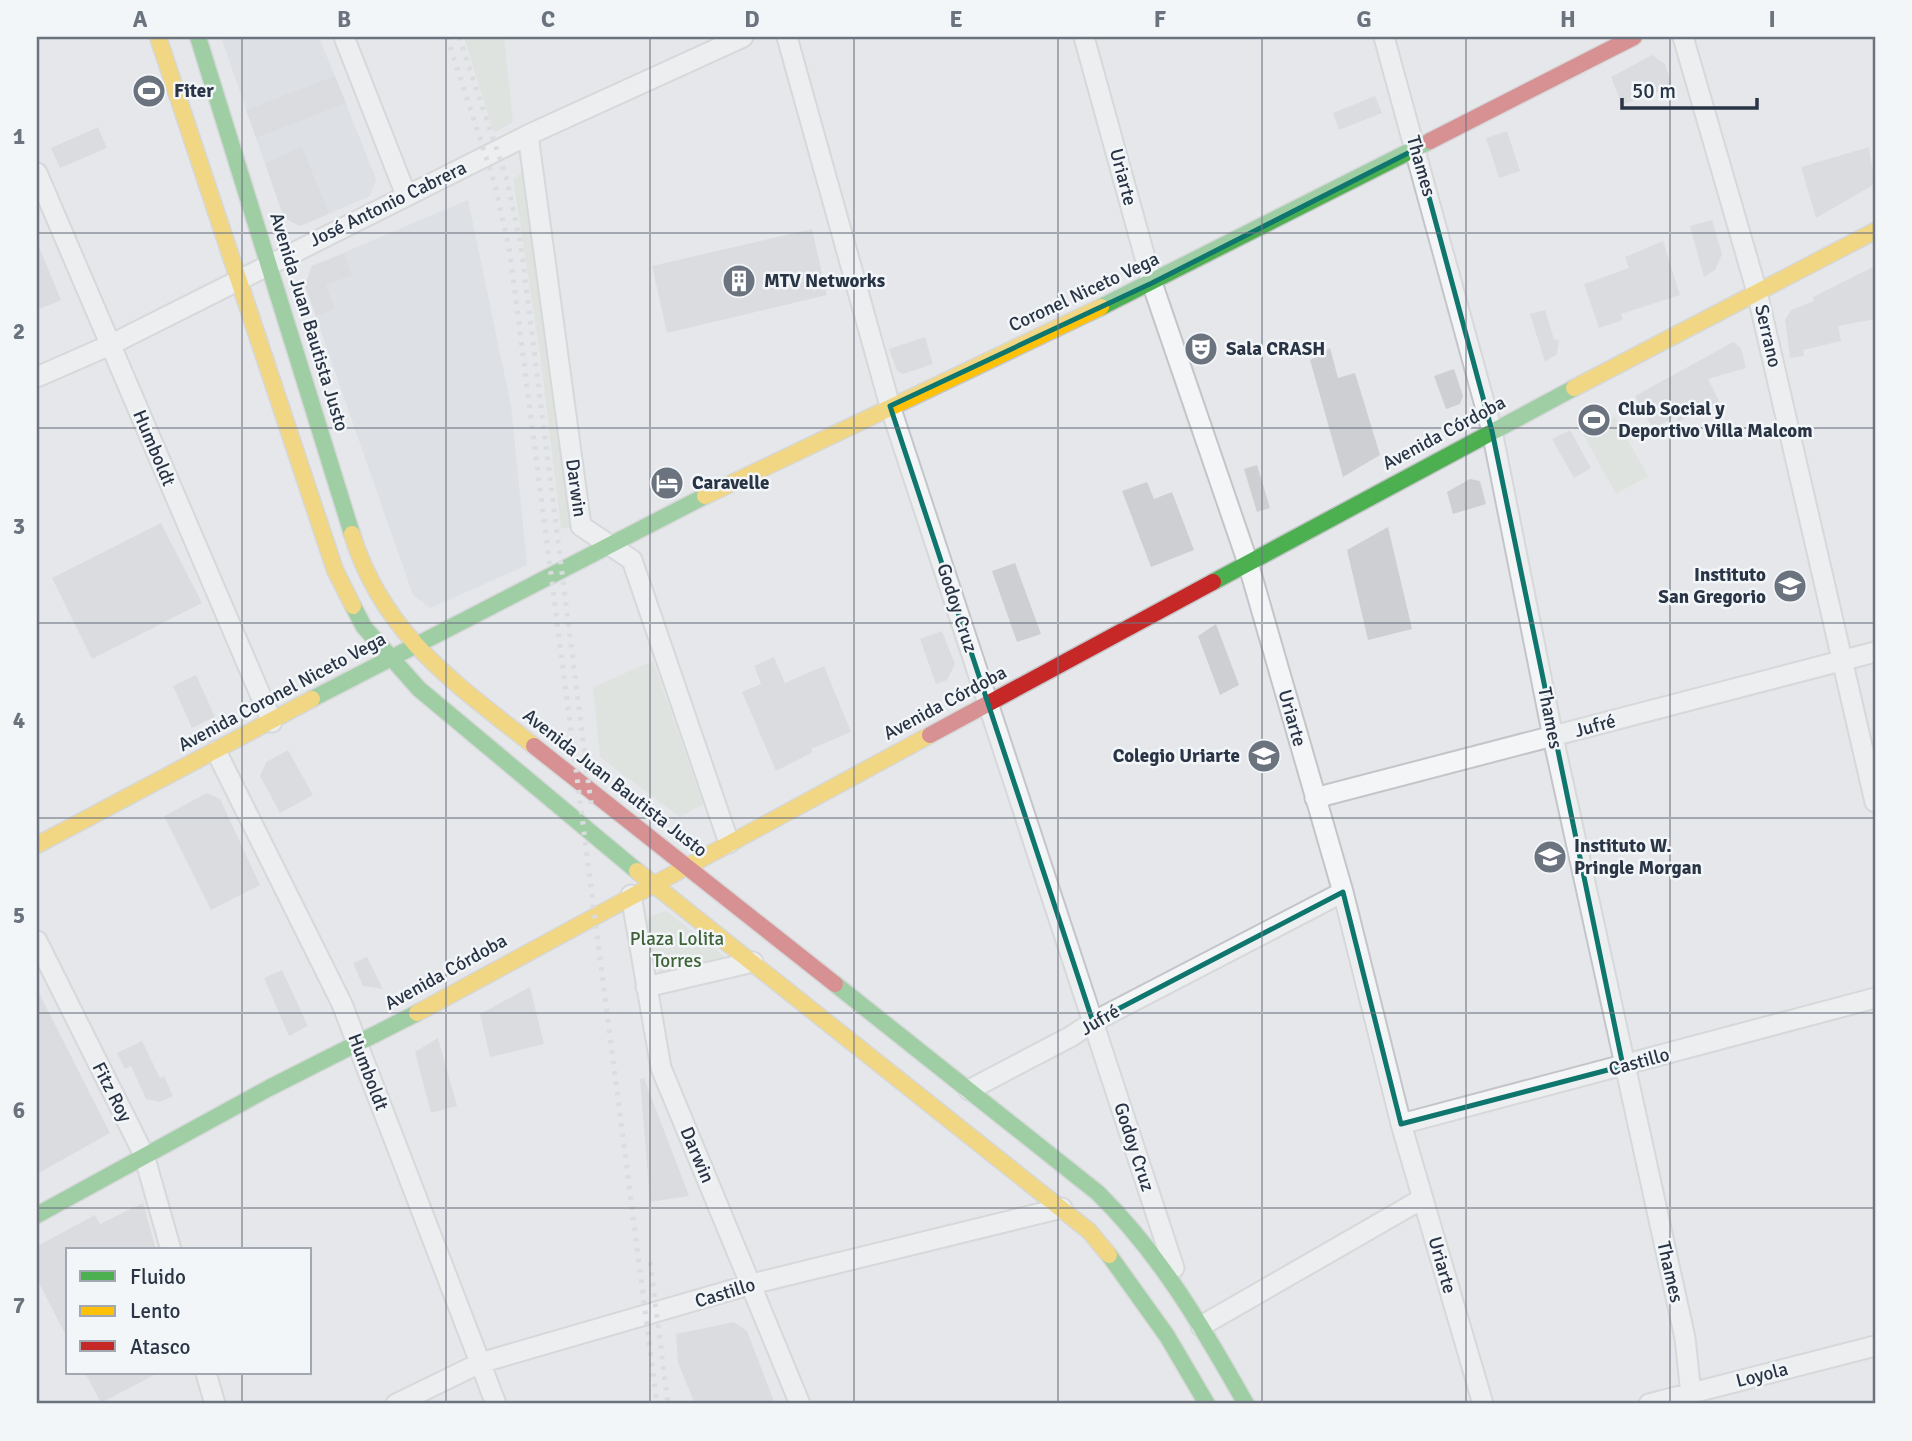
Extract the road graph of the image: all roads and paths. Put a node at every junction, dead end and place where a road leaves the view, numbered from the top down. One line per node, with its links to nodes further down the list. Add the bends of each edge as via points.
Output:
1 (158, 37): 16 (main road)
2 (198, 37): 15 (main road, Avenida Juan Bautista Justo)
3 (344, 37): 13 (street)
4 (743, 37): 10 (street, José Antonio Cabrera)
5 (787, 37): 21 (street, Godoy Cruz)
6 (1084, 37): 17 (street, Uriarte)
7 (1384, 37): 11 (street, Thames)
8 (1633, 37): 11 (main road, Coronel Niceto Vega)
9 (1683, 37): 18 (street, Serrano)
10 (528, 135): 13 (street, José Antonio Cabrera); 23 (street, Darwin, via 582,526)
11 (1416, 149): 17 (main road, Coronel Niceto Vega); 22 (street, Thames)
12 (37, 173): 19 (street, Humboldt)
13 (406, 195): 15 (street, José Antonio Cabrera)
14 (1875, 231): 18 (main road, Avenida Córdoba)
15 (269, 263): 16 (street, José Antonio Cabrera); 26 (main road, Avenida Juan Bautista Justo, via 354,542 378,599)
16 (237, 281): 19 (street, José Antonio Cabrera); 28 (main road, via 335,570 364,628)
17 (1152, 284): 21 (main road, Coronel Niceto Vega); 24 (street, Uriarte)
18 (1758, 292): 22 (main road, Avenida Córdoba); 29 (street, Serrano)
19 (110, 345): 20 (street, José Antonio Cabrera); 31 (street, Humboldt)
20 (37, 377)
21 (890, 406): 23 (main road, Coronel Niceto Vega); 30 (street, Godoy Cruz)
22 (1492, 431): 24 (main road, Avenida Córdoba); 32 (street, Thames)
23 (611, 545): 25 (main road, Coronel Niceto Vega); 36 (street, Darwin, via 632,560)
24 (1248, 563): 30 (main road, Avenida Córdoba); 34 (street, Uriarte)
25 (548, 576): 26 (main road, Avenida Coronel Niceto Vega)
26 (412, 645): 28 (main road, Avenida Coronel Niceto Vega); 38 (main road, Avenida Juan Bautista Justo)
27 (1875, 652): 29 (street, Jufré)
28 (388, 658): 31 (main road, Avenida Coronel Niceto Vega); 39 (main road)
29 (1840, 662): 32 (street, Jufré); 35 (street, Serrano)
30 (988, 703): 36 (main road, Avenida Córdoba); 46 (street, Godoy Cruz)
31 (272, 722): 33 (main road, Avenida Coronel Niceto Vega)
32 (1553, 737): 34 (street, Jufré); 48 (street, Thames)
33 (216, 751): 37 (main road, Avenida Coronel Niceto Vega); 47 (street, Humboldt)
34 (1315, 798): 40 (street, Uriarte)
35 (1875, 802)
36 (729, 843): 38 (main road, Avenida Córdoba)
37 (37, 845)
38 (685, 866): 39 (main road, Avenida Córdoba); 49 (main road, Avenida Juan Bautista Justo)
39 (652, 884): 41 (main road, Avenida Córdoba); 43 (main road)
40 (1343, 892): 46 (street, Jufré); 50 (street, Uriarte)
41 (631, 895): 44 (street, Darwin); 47 (main road, Avenida Córdoba)
42 (37, 941): 51 (street, Fitz Roy)
43 (753, 961): 44 (street); 53 (main road)
44 (646, 987): 56 (street, Darwin, via 671,1097)
45 (1875, 998): 48 (street, Castillo)
46 (1093, 1022): 49 (street, Jufré); 57 (street, Godoy Cruz)
47 (358, 1045): 51 (main road, Avenida Córdoba); 60 (street, Humboldt)
48 (1623, 1066): 50 (street, Castillo); 62 (street, Thames, via 1685,1338)
49 (969, 1090): 57 (main road, Avenida Juan Bautista Justo, via 1130,1222)
50 (1401, 1124): 52 (street, Uriarte)
51 (144, 1155): 54 (main road, Avenida Córdoba); 55 (street, Fitz Roy)
52 (1422, 1199): 58 (street); 69 (street, Uriarte)
53 (1062, 1208): 56 (street, Castillo); 67 (main road, via 1089,1231 1132,1283)
54 (37, 1215)
55 (170, 1248)
56 (752, 1284): 60 (street, Castillo); 66 (street, Darwin)
57 (1182, 1294): 58 (main road, Avenida Juan Bautista Justo)
58 (1201, 1326): 68 (main road, Avenida Juan Bautista Justo)
59 (1875, 1346): 62 (street, Loyola)
60 (480, 1363): 64 (street, Castillo); 65 (street, Humboldt)
61 (206, 1374): 63 (street)
62 (1691, 1399): 70 (street, Loyola)
63 (215, 1404)
64 (396, 1404)
65 (496, 1404)
66 (800, 1404)
67 (1207, 1404)
68 (1246, 1404)
69 (1483, 1404)
70 (1649, 1404)

